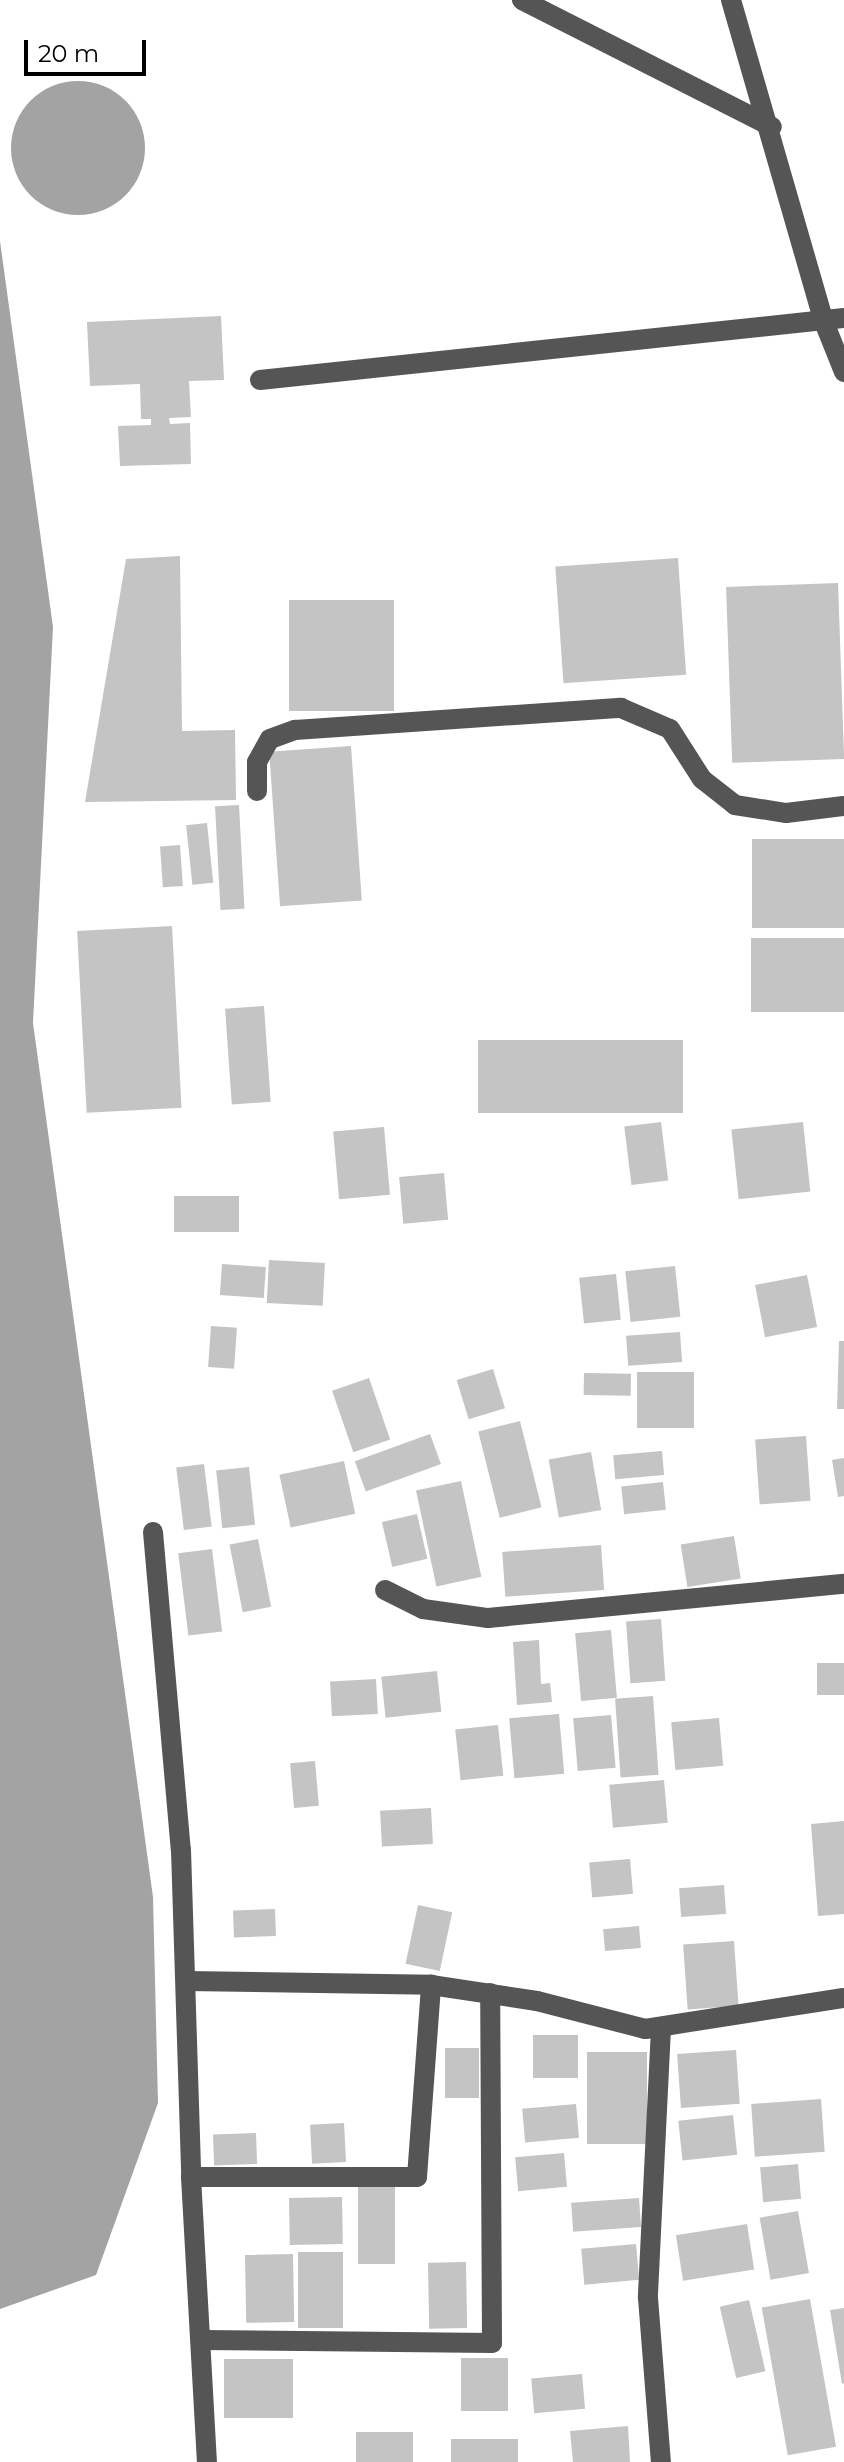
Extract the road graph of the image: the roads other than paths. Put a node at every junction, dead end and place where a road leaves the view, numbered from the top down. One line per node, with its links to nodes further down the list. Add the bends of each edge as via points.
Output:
1 (522, 0): 3 (street)
2 (731, 0): 3 (street)
3 (772, 127): 4 (street)
4 (834, 320): 5 (street); 6 (street)
5 (844, 372)
6 (260, 380)
7 (257, 791): 8 (street, via 257,762 270,739 295,730 621,708 670,729 702,779 735,805 786,813)
8 (844, 806)
9 (153, 1532): 12 (street, via 181,1850)
10 (844, 1584): 11 (street, via 488,1618 423,1609)
11 (385, 1590)
12 (186, 1981): 13 (street); 17 (street)
13 (431, 1985): 14 (street); 17 (street, via 417,2177)
14 (490, 1993): 16 (street, via 627,2026); 18 (street, via 492,2343)
15 (844, 1998): 16 (street)
16 (661, 2028): 20 (street, via 648,2298)
17 (191, 2177): 18 (street)
18 (201, 2340): 19 (street)
19 (207, 2462)
20 (661, 2462)

